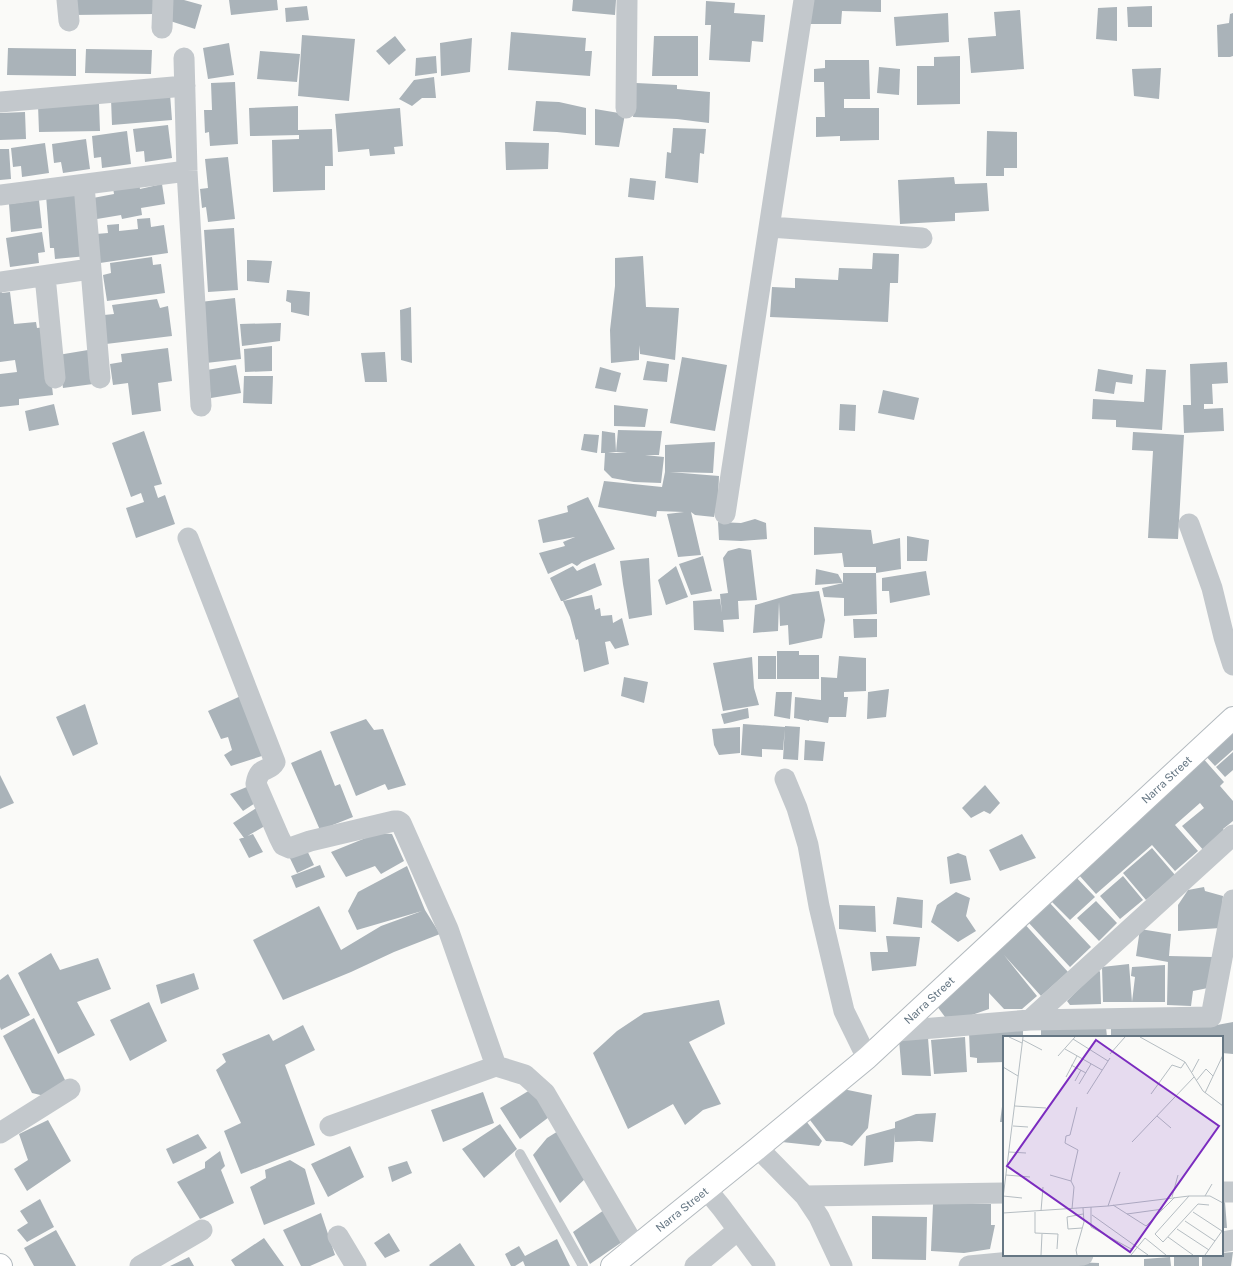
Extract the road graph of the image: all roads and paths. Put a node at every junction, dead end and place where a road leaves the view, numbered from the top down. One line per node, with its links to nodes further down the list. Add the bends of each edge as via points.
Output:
1 (67, 0): 5 (street)
2 (163, 0): 6 (street)
3 (627, 0): 10 (street)
4 (804, 0): 14 (street)
5 (70, 21)
6 (162, 28)
7 (184, 58): 8 (street)
8 (185, 86): 9 (street); 11 (street)
9 (0, 102)
10 (626, 108)
11 (188, 171): 12 (street); 21 (street)
12 (84, 185): 13 (street); 16 (street)
13 (0, 195)
14 (770, 227): 15 (street); 22 (street)
15 (922, 238)
16 (90, 269): 17 (street); 20 (street)
17 (44, 276): 18 (street); 19 (street)
18 (0, 282)
19 (55, 378)
20 (100, 378)
21 (200, 406)
22 (726, 514)
23 (1189, 524): 25 (street, via 1212,588)
24 (188, 538): 33 (street, via 275,762 273,766 257,775 256,784 278,837 283,845 290,848 394,821 401,823 448,929)
25 (1233, 666)
26 (1233, 718): 31 (street, Narra Street)
27 (784, 779): 32 (street, via 797,808 808,845 844,1011)
28 (1233, 835): 30 (street)
29 (1233, 900): 30 (street, via 1210,1017)
30 (1030, 1020): 31 (street)
31 (897, 1031): 32 (street, Narra Street)
32 (867, 1058): 37 (street, Narra Street)
33 (496, 1066): 35 (street); 47 (street, via 525,1075 545,1094)
34 (70, 1089): 36 (street)
35 (330, 1126)
36 (0, 1133)
37 (758, 1148): 39 (street, Narra Street); 41 (street)
38 (520, 1154): 52 (lane)
39 (707, 1190): 43 (street); 47 (street, Narra Street)
40 (1003, 1193): 41 (street)
41 (805, 1196): 56 (street, via 819,1217)
42 (202, 1230): 50 (street)
43 (738, 1230): 54 (street); 55 (street)
44 (338, 1236): 51 (street)
45 (1233, 1240): 46 (street)
46 (1223, 1242)
47 (635, 1247): 53 (street, Narra Street)
48 (1063, 1256): 49 (street)
49 (1007, 1259): 57 (street)
50 (140, 1266)
51 (356, 1266)
52 (582, 1266)
53 (612, 1266)
54 (695, 1266)
55 (765, 1266)
56 (842, 1266)
57 (969, 1266)

